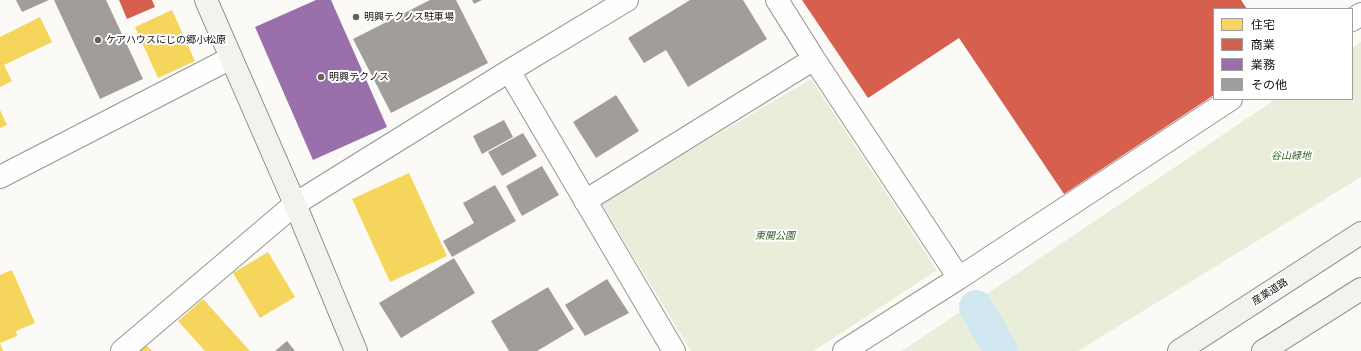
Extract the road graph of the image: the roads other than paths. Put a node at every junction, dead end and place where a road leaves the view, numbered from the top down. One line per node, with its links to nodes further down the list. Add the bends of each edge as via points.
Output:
1 (206, 0): 4 (street)
2 (777, 0): 5 (street)
3 (613, 4): 6 (street)
4 (231, 58): 8 (street); 10 (street)
5 (814, 59): 9 (street); 12 (street)
6 (510, 71): 9 (street); 10 (street)
7 (1229, 100): 12 (street)
8 (0, 177)
9 (585, 201): 16 (street)
10 (294, 204): 14 (street); 15 (street)
11 (1361, 233): 18 (street, 産業道路)
12 (959, 278): 17 (street)
13 (1361, 289): 19 (street)
14 (122, 351)
15 (356, 351)
16 (674, 351)
17 (844, 351)
18 (1179, 351)
19 (1263, 351)

